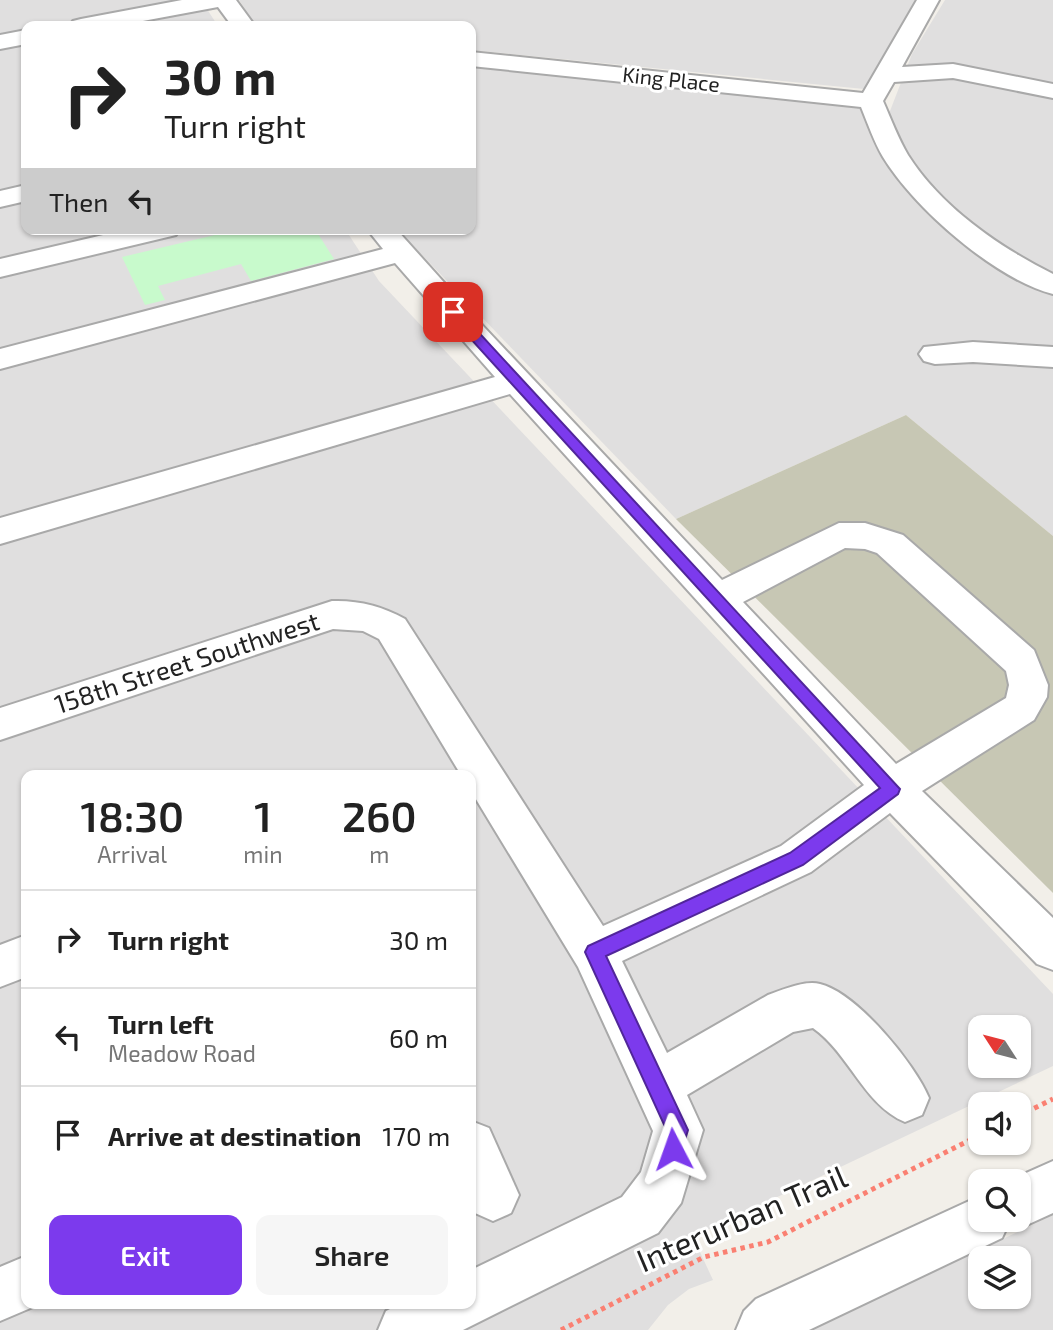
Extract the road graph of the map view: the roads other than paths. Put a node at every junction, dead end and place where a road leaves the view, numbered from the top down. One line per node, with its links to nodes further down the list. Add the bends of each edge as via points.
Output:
1 (218, 0): 4 (street)
2 (225, 0): 5 (street)
3 (924, 1): 9 (street)
4 (108, 21)
5 (240, 21)
6 (21, 38): 7 (street)
7 (0, 42)
8 (476, 60): 11 (street, King Place)
9 (885, 75): 10 (street, via 953,71); 11 (street)
10 (1053, 91)
11 (871, 100): 17 (street, via 900,163 953,221 1012,265)
12 (21, 194): 13 (street)
13 (0, 199)
14 (140, 235): 16 (street)
15 (390, 241): 20 (street); 21 (street)
16 (0, 268)
17 (1053, 285)
18 (935, 355): 19 (street, via 973,352)
19 (1053, 357)
20 (0, 359)
21 (516, 382): 22 (street); 23 (street)
22 (0, 531)
23 (718, 599): 27 (street); 27 (street, via 839,536 869,537 890,544 1020,661 1030,685 1020,709)
24 (0, 724): 25 (street, 158th Street Southwest, via 332,615 359,614 392,629)
25 (472, 770)
26 (478, 781): 29 (street)
27 (892, 789): 28 (street); 29 (street, via 796,859)
28 (1053, 950)
29 (594, 952): 32 (street)
30 (21, 958): 31 (street)
31 (0, 966)
32 (657, 1086): 33 (street, via 785,1011 818,1005 844,1022); 41 (street, via 678,1130 663,1185 640,1215)
33 (905, 1098)
34 (476, 1157): 36 (street)
35 (1053, 1187): 37 (street)
36 (493, 1195)
37 (1031, 1197)
38 (968, 1228): 44 (street, via 775,1318)
39 (21, 1285): 40 (street)
40 (0, 1294)
41 (476, 1296)
42 (448, 1309): 43 (street)
43 (405, 1330)
44 (764, 1330)

